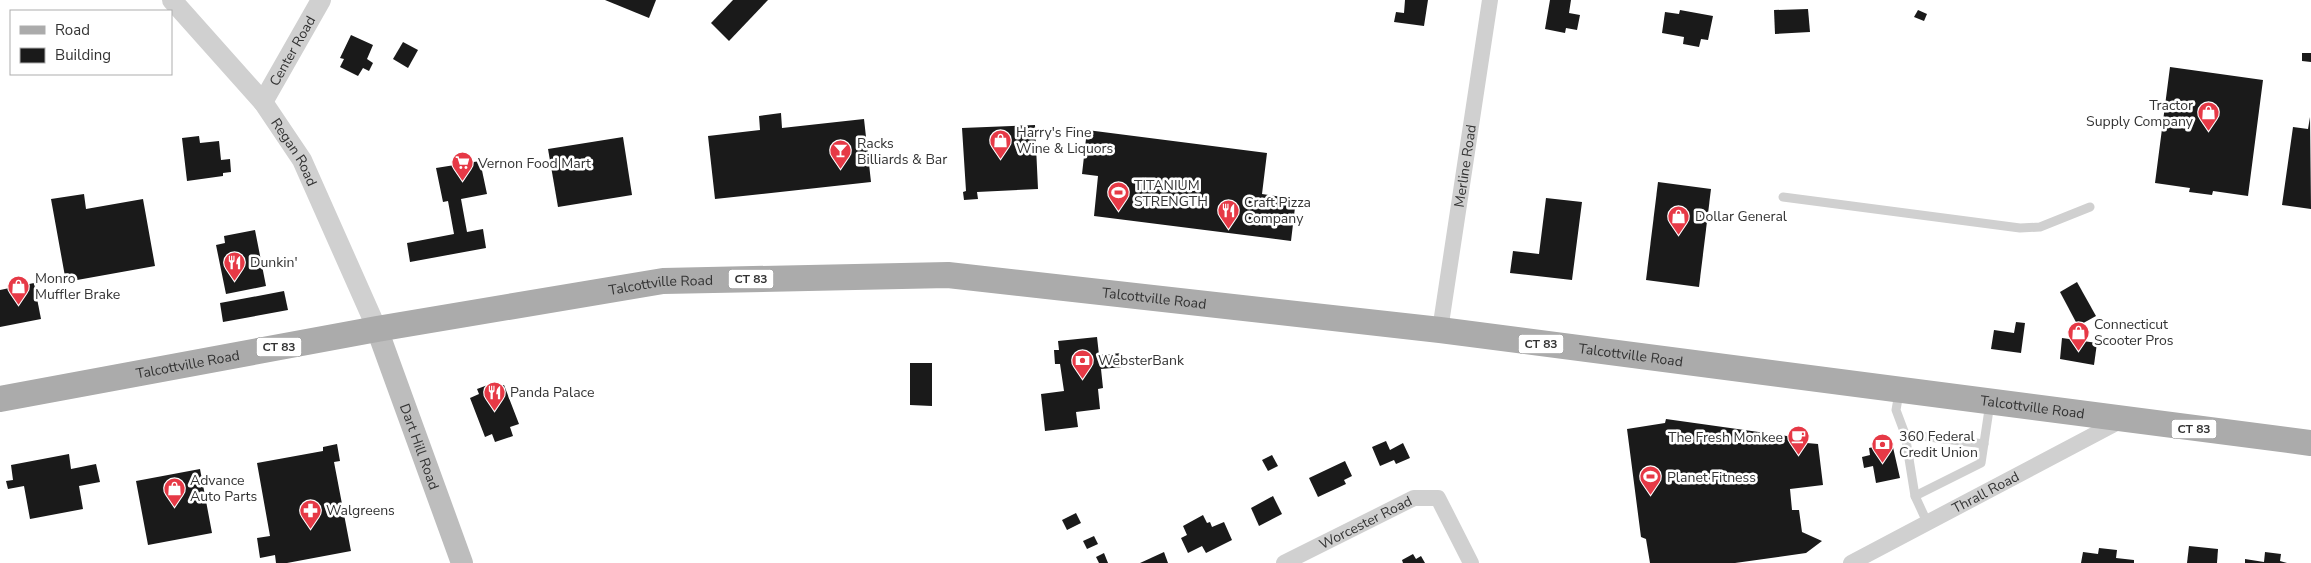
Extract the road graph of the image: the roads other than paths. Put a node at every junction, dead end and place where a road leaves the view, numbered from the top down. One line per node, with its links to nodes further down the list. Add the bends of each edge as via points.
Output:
1 (172, 0): 4 (street, Regan Road)
2 (321, 0): 4 (street, Center Road)
3 (1490, 0): 8 (street, Merline Road)
4 (263, 102): 7 (street, Regan Road, via 302,160)
5 (1783, 197): 6 (lane, via 2020,228 2040,227)
6 (2090, 208)
7 (377, 329): 8 (main road, Talcottville Road / CT 83, via 663,281 948,275); 10 (main road, Talcottville Road / CT 83); 18 (main road, Dart Hill Road)
8 (1440, 330): 9 (main road, Talcottville Road / CT 83)
9 (1899, 391): 11 (main road, Talcottville Road / CT 83); 13 (lane, via 1896,410)
10 (0, 399)
11 (1990, 403): 12 (main road, Talcottville Road / CT 83); 15 (lane)
12 (2122, 420): 14 (main road, Talcottville Road / CT 83); 17 (street, Thrall Road)
13 (1905, 434): 15 (lane); 16 (lane)
14 (2311, 443)
15 (1984, 444): 16 (lane, via 1982,463)
16 (1915, 496): 17 (lane)
17 (1927, 522): 21 (street, Thrall Road)
18 (462, 563)
19 (1284, 563): 20 (street, Worcester Road, via 1414,498 1438,498)
20 (1471, 563)
21 (1851, 563)

